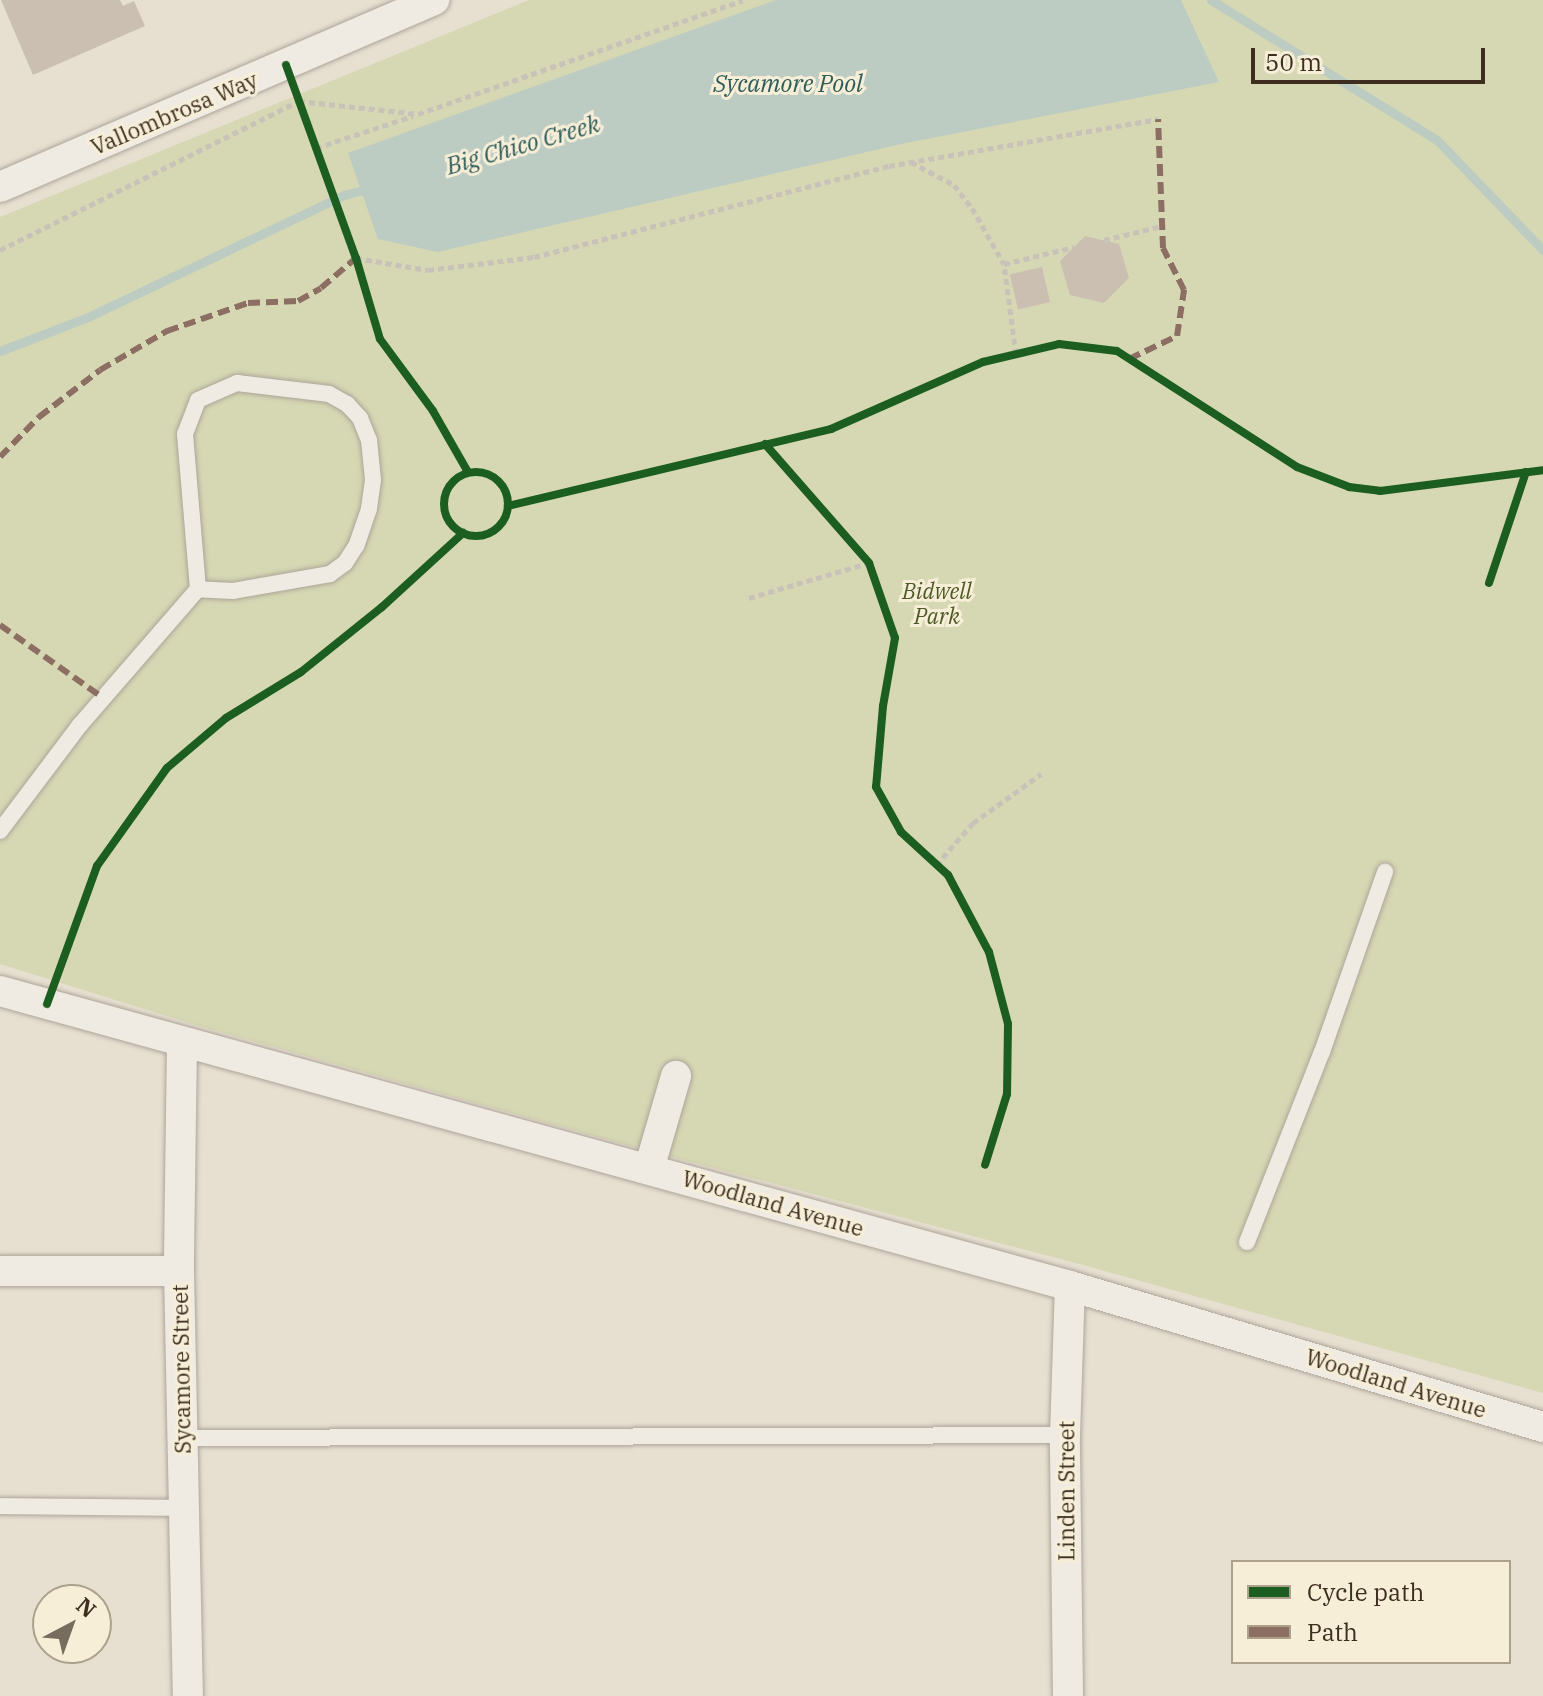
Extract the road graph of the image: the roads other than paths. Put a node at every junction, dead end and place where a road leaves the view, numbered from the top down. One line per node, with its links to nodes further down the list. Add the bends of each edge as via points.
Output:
1 (435, 0): 2 (street, Vallombrosa Way)
2 (0, 187)
3 (198, 589): 3 (lane, via 233,591 330,574 345,563 369,509 373,480 369,440 347,404 329,394 237,383 198,400 185,434); 4 (lane, via 80,725)
4 (0, 831)
5 (1385, 872): 10 (lane)
6 (0, 991): 7 (street, Woodland Avenue)
7 (182, 1043): 9 (street, Woodland Avenue); 12 (street, Sycamore Street)
8 (676, 1076): 9 (street)
9 (649, 1169): 13 (street, Woodland Avenue)
10 (1247, 1242)
11 (0, 1271): 12 (street)
12 (179, 1271): 16 (street, Sycamore Street)
13 (1070, 1286): 14 (street, Woodland Avenue); 15 (street, Linden Street)
14 (1543, 1427)
15 (1065, 1435): 16 (lane); 20 (street, Linden Street)
16 (182, 1438): 18 (street, Sycamore Street)
17 (0, 1506): 18 (lane)
18 (184, 1508): 19 (street, Sycamore Street)
19 (188, 1696)
20 (1068, 1696)

